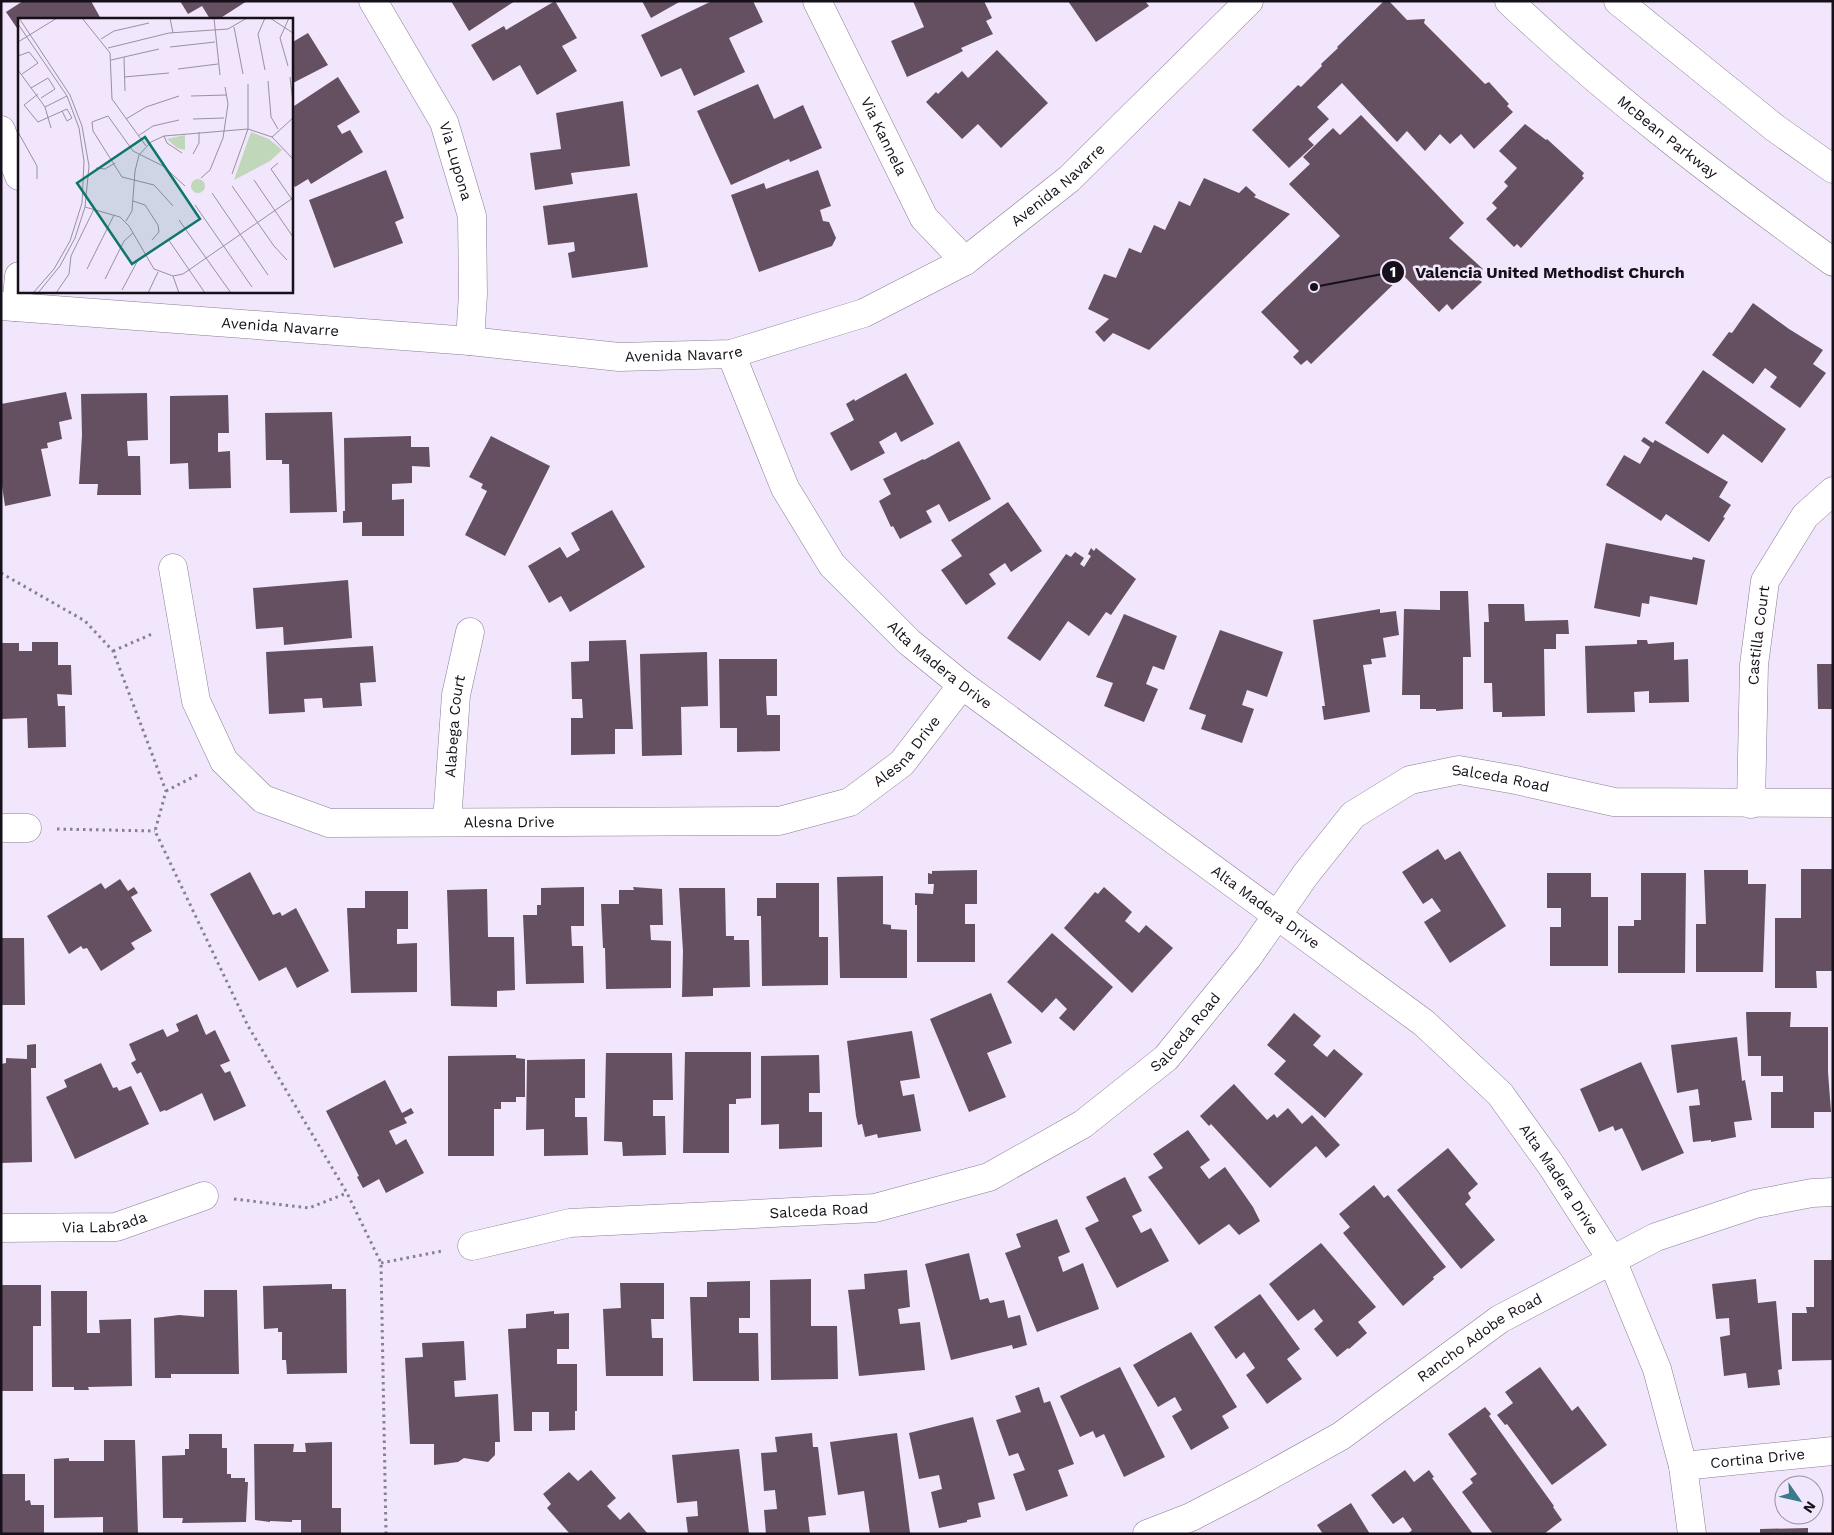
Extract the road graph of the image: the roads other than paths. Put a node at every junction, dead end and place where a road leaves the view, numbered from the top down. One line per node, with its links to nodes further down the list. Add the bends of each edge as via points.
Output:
1 (373, 1): 13 (street, Via Lupona, via 444,122 472,216)
2 (817, 1): 9 (street, Via Kannela, via 924,218)
3 (1249, 1): 9 (street, Avenida Navarre, via 1069,179)
4 (1510, 1): 10 (street, McBean Parkway, via 1550,40 1657,131)
5 (1618, 1): 7 (street, via 1774,128)
6 (1, 130): 8 (street)
7 (1833, 169)
8 (18, 173)
9 (965, 261): 14 (street, Avenida Navarre, via 864,313)
10 (1833, 262)
11 (18, 279): 12 (street)
12 (9, 307): 13 (street, Avenida Navarre)
13 (470, 340): 14 (street, Avenida Navarre, via 619,357)
14 (731, 354): 18 (street, Alta Madera Drive, via 785,488 832,565 909,642)
15 (1833, 491): 20 (street, Castilla Court, via 1805,516 1765,581 1754,665)
16 (173, 568): 21 (street, Alesna Drive, via 196,700 224,761 263,799 329,823)
17 (470, 632): 21 (street, Alabega Court, via 456,695)
18 (962, 685): 21 (street, Alesna Drive, via 902,763 850,802 779,821); 22 (street, Alta Madera Drive)
19 (1833, 802): 20 (street, Salceda Road)
20 (1752, 804): 22 (street, Salceda Road, via 1614,802 1458,770 1410,780 1353,815 1306,874)
21 (447, 822)
22 (1279, 915): 26 (street, Salceda Road, via 1166,1058 1083,1124 989,1177 875,1208 570,1223); 27 (street, Alta Madera Drive, via 1424,1023 1500,1094 1551,1165)
23 (1833, 1192): 27 (street, Rancho Adobe Road, via 1755,1204 1656,1237)
24 (204, 1196): 25 (street, Via Labrada, via 116,1227)
25 (1, 1228)
26 (472, 1246)
27 (1612, 1260): 29 (street, Alta Madera Drive, via 1657,1369); 30 (street, Rancho Adobe Road, via 1500,1319 1341,1436 1191,1517)
28 (1833, 1451): 29 (street, Cortina Drive)
29 (1683, 1466): 31 (street, Alta Madera Drive)
30 (1147, 1534)
31 (1692, 1534)

